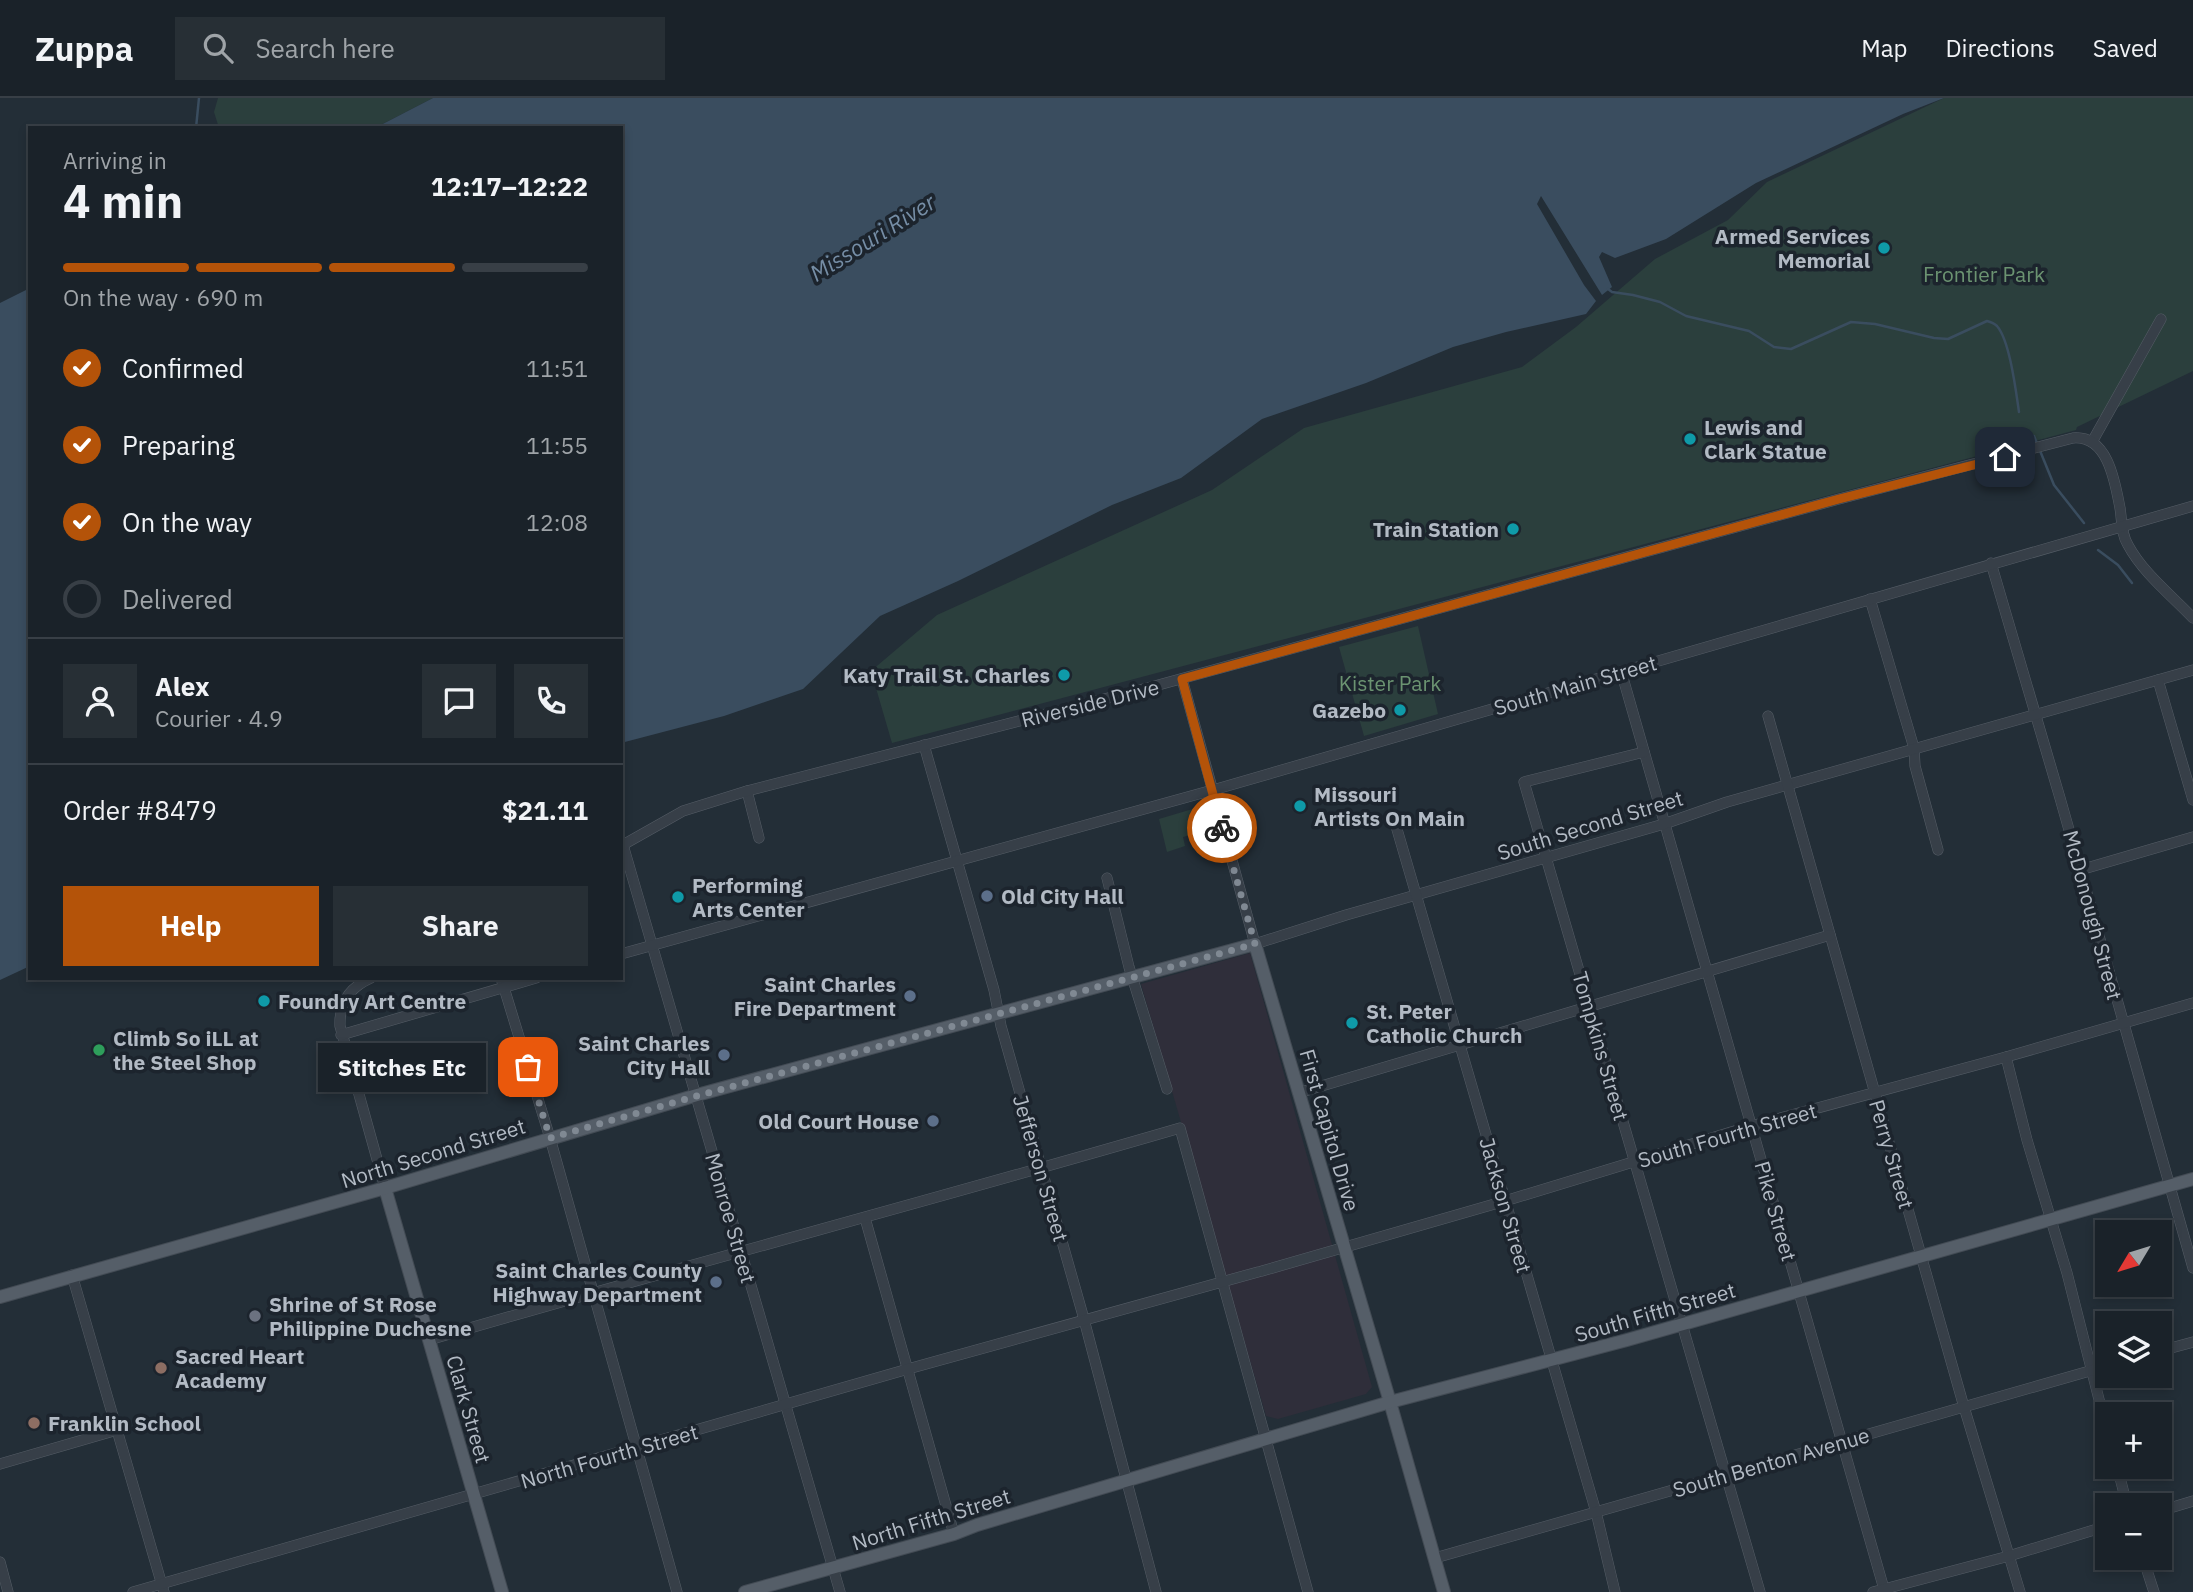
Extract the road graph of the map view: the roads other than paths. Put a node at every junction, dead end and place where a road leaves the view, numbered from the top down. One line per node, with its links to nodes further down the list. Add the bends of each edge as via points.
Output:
1 (2161, 319): 2 (street)
2 (2092, 442): 4 (street, via 2106,457); 10 (street, Riverside Drive, via 2080,438 2062,441 1839,499)
3 (2193, 506): 4 (street, South Main Street)
4 (2122, 526): 5 (street, South Main Street); 7 (street, via 2125,541 2139,562)
5 (1991, 563): 6 (street, South Main Street); 12 (street, McDonough Street)
6 (1870, 599): 9 (street, South Main Street); 15 (street)
7 (2193, 618)
8 (2193, 670): 11 (street, South Second Street)
9 (1621, 671): 16 (street, Pike Street); 18 (street, South Main Street)
10 (1182, 679): 14 (street, Riverside Drive); 18 (street, First Capitol Drive)
11 (2158, 680): 12 (street, South Second Street); 20 (street)
12 (2035, 713): 15 (street, South Second Street); 30 (street, McDonough Street)
13 (1768, 716): 17 (street, Perry Street)
14 (924, 745): 19 (street, Riverside Drive); 29 (street, Jefferson Street)
15 (1914, 748): 17 (street, South Second Street); 27 (street)
16 (1644, 752): 22 (street, Pike Street); 28 (street, Tompkins Street, via 1524,782)
17 (1787, 785): 22 (street, South Second Street); 33 (street, Perry Street)
18 (1212, 790): 29 (street, South Main Street); 34 (street, First Capitol Drive)
19 (747, 791): 24 (street); 25 (street, Riverside Drive, via 683,811)
20 (2193, 800)
21 (1394, 819): 32 (street, Jackson Street)
22 (1664, 824): 28 (street, South Second Street); 37 (street, Pike Street)
23 (2193, 837): 30 (street)
24 (759, 838)
25 (623, 844)
26 (623, 848): 35 (street, Monroe Street)
27 (1938, 850)
28 (1546, 858): 32 (street, South Second Street); 43 (street, Tompkins Street)
29 (956, 860): 35 (street, South Main Street); 44 (street, Jefferson Street)
30 (2080, 870): 45 (street, McDonough Street)
31 (1107, 878): 38 (street)
32 (1416, 895): 34 (street, South Second Street); 47 (street, Jackson Street)
33 (1830, 936): 37 (street); 51 (street, Perry Street)
34 (1255, 944): 38 (main road, South Second Street); 50 (main road, First Capitol Drive)
35 (653, 945): 36 (street, South Main Street); 52 (street, Monroe Street)
36 (623, 953)
37 (1707, 972): 43 (street); 53 (street, Pike Street)
38 (1133, 977): 44 (main road, South Second Street); 49 (street)
39 (367, 980): 46 (street, via 347,996 340,1016)
40 (523, 980): 41 (street)
41 (503, 983): 46 (street); 54 (street)
42 (2193, 1003): 45 (street, South Fourth Street)
43 (1590, 1007): 47 (street); 55 (street, Tompkins Street)
44 (999, 1015): 52 (main road, North Second Street); 56 (street, Jefferson Street)
45 (2122, 1023): 48 (street, South Fourth Street); 58 (street, McDonough Street)
46 (341, 1035): 59 (street, Clark Street)
47 (1459, 1045): 50 (street); 60 (street, Jackson Street)
48 (2006, 1057): 51 (street, South Fourth Street); 62 (street)
49 (1167, 1089)
50 (1298, 1093): 63 (main road, First Capitol Drive)
51 (1875, 1093): 53 (street, South Fourth Street); 65 (street, Perry Street)
52 (697, 1096): 54 (main road, North Second Street); 64 (street, Monroe Street)
53 (1751, 1126): 55 (street, South Fourth Street); 69 (street, Pike Street)
54 (550, 1138): 59 (main road, North Second Street); 70 (street)
55 (1635, 1162): 60 (street, South Fourth Street); 73 (street, Tompkins Street)
56 (1042, 1169): 61 (street); 68 (street, via 1180,1128); 72 (street, Jefferson Street)
57 (2193, 1179): 58 (main road, South Fifth Street)
58 (2169, 1186): 62 (main road, South Fifth Street); 66 (street, McDonough Street)
59 (385, 1188): 67 (main road, North Second Street); 74 (main road, Clark Street)
60 (1505, 1201): 63 (street, South Fourth Street); 77 (street, Jackson Street)
61 (865, 1218): 64 (street); 78 (street)
62 (2051, 1219): 65 (main road, South Fifth Street); 80 (street)
63 (1344, 1247): 68 (street, South Fourth Street); 81 (main road, First Capitol Drive)
64 (741, 1252): 70 (street); 83 (street, Monroe Street)
65 (1921, 1256): 69 (main road, South Fifth Street); 84 (street, Perry Street)
66 (2193, 1268)
67 (72, 1275): 71 (main road, North Second Street); 85 (street)
68 (1222, 1282): 72 (street, South Fourth Street); 86 (street)
69 (1799, 1292): 73 (main road, South Fifth Street); 87 (street, Pike Street)
70 (593, 1294): 74 (street); 88 (street)
71 (0, 1297)
72 (1084, 1320): 78 (street, North Fourth Street); 91 (street, Jefferson Street)
73 (1682, 1325): 77 (main road, South Fifth Street); 90 (street, Tompkins Street)
74 (429, 1340): 92 (main road, Clark Street)
75 (2193, 1342): 76 (street)
76 (2172, 1348)
77 (1551, 1362): 81 (main road, South Fifth Street); 95 (street, Jackson Street)
78 (908, 1369): 83 (street, North Fourth Street); 97 (street)
79 (2095, 1369): 80 (street, South Benton Avenue)
80 (2091, 1370): 82 (street); 84 (street, South Benton Avenue)
81 (1391, 1402): 86 (main road, South Fifth Street); 99 (main road, First Capitol Drive)
82 (2099, 1402)
83 (785, 1404): 88 (street, North Fourth Street); 101 (street, Monroe Street)
84 (1964, 1407): 87 (street, South Benton Avenue); 98 (street, Perry Street)
85 (117, 1430): 89 (street); 103 (street)
86 (1265, 1438): 91 (main road, South Fifth Street); 112 (street)
87 (1842, 1442): 90 (street, South Benton Avenue); 104 (street, Pike Street)
88 (636, 1449): 92 (street, North Fourth Street); 108 (street)
89 (0, 1464)
90 (1726, 1475): 95 (street, South Benton Avenue); 115 (street, Tompkins Street)
91 (1126, 1481): 97 (main road, North Fifth Street); 111 (street, Jefferson Street)
92 (474, 1495): 103 (street, North Fourth Street); 107 (main road, Clark Street)
93 (2193, 1501): 94 (street)
94 (2172, 1507)
95 (1595, 1513): 99 (street, South Benton Avenue); 114 (street, Jackson Street)
96 (2095, 1530): 98 (street)
97 (954, 1534): 101 (main road, North Fifth Street)
98 (2009, 1556): 104 (street); 117 (street, Perry Street)
99 (1435, 1558): 113 (main road, First Capitol Drive)
100 (0, 1562): 105 (street)
101 (833, 1569): 109 (main road, North Fifth Street); 110 (street, Monroe Street)
102 (2147, 1570): 118 (street)
103 (163, 1588): 106 (street, North Fourth Street)
104 (1884, 1589): 116 (street)
105 (8, 1592)
106 (134, 1592)
107 (502, 1592)
108 (677, 1592)
109 (745, 1592)
110 (840, 1592)
111 (1156, 1592)
112 (1308, 1592)
113 (1444, 1592)
114 (1615, 1592)
115 (1760, 1592)
116 (1872, 1592)
117 (2020, 1592)
118 (2154, 1592)

